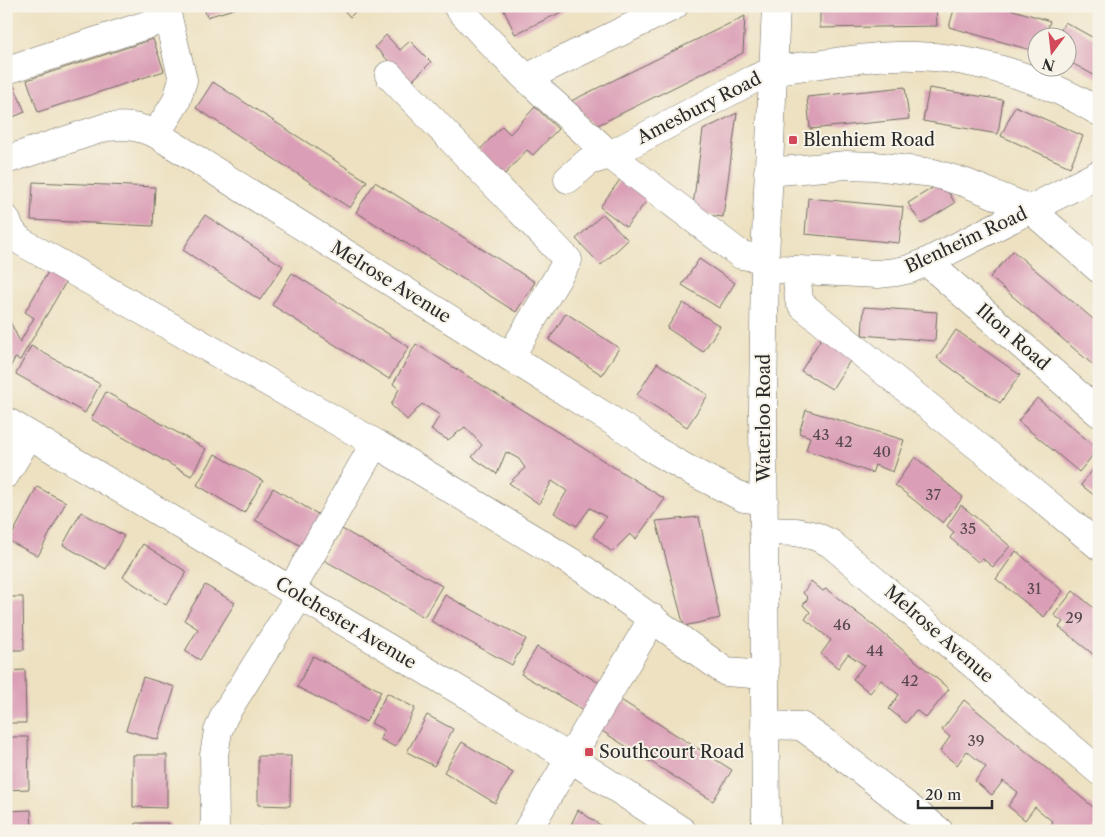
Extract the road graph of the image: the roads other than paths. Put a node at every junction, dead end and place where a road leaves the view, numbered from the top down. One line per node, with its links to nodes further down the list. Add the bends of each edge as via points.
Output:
1 (457, 6): 7 (street, Blenheim Road)
2 (674, 6): 7 (street)
3 (776, 6): 5 (street, Waterloo Road)
4 (10, 69): 9 (street, via 168,18 183,80 176,102)
5 (773, 72): 8 (street, Amesbury Road, via 871,57 960,60 1047,86); 10 (street, Amesbury Road); 12 (street, Waterloo Road)
6 (388, 75): 21 (street, via 568,260)
7 (526, 78): 10 (street, Blenheim Road)
8 (1099, 112)
9 (156, 134): 11 (street, Melrose Avenue, via 122,125 106,127); 21 (street, Melrose Avenue)
10 (610, 155): 14 (street, Amesbury Road, via 589,161); 18 (street, Blenheim Road, via 741,255)
11 (6, 160)
12 (768, 172): 15 (street, via 848,165 902,168 966,183); 18 (street, Waterloo Road)
13 (1099, 174): 15 (street, Blenheim Road)
14 (568, 179)
15 (1030, 209): 17 (street, Blenheim Road); 19 (street)
16 (6, 219): 25 (street, via 22,242)
17 (926, 262): 20 (street, Blenheim Road, via 910,269 878,274); 22 (street, Ilton Road)
18 (765, 264): 20 (street, Blenheim Road); 27 (street, Waterloo Road)
19 (1099, 269)
20 (796, 271): 29 (street, via 799,300 803,306)
21 (510, 358): 27 (street, Melrose Avenue, via 689,470 744,498)
22 (1099, 413)
23 (6, 421): 24 (street, Colchester Avenue)
24 (30, 435): 26 (street); 30 (street, Colchester Avenue)
25 (375, 443): 30 (street); 31 (street, via 586,571)
26 (6, 474)
27 (764, 500): 28 (street, Waterloo Road)
28 (764, 531): 32 (street, Waterloo Road); 35 (street, Melrose Avenue, via 796,532 830,543)
29 (1099, 546)
30 (296, 592): 34 (street, Colchester Avenue); 36 (street, via 218,731 214,755)
31 (653, 618): 32 (street, via 726,672); 34 (street)
32 (764, 675): 33 (street, Waterloo Road)
33 (765, 725): 39 (street, Waterloo Road); 40 (street, via 801,726)
34 (570, 758): 37 (street); 38 (street, Colchester Avenue)
35 (1099, 771)
36 (215, 831)
37 (527, 831)
38 (682, 831)
39 (766, 831)
40 (939, 831)

